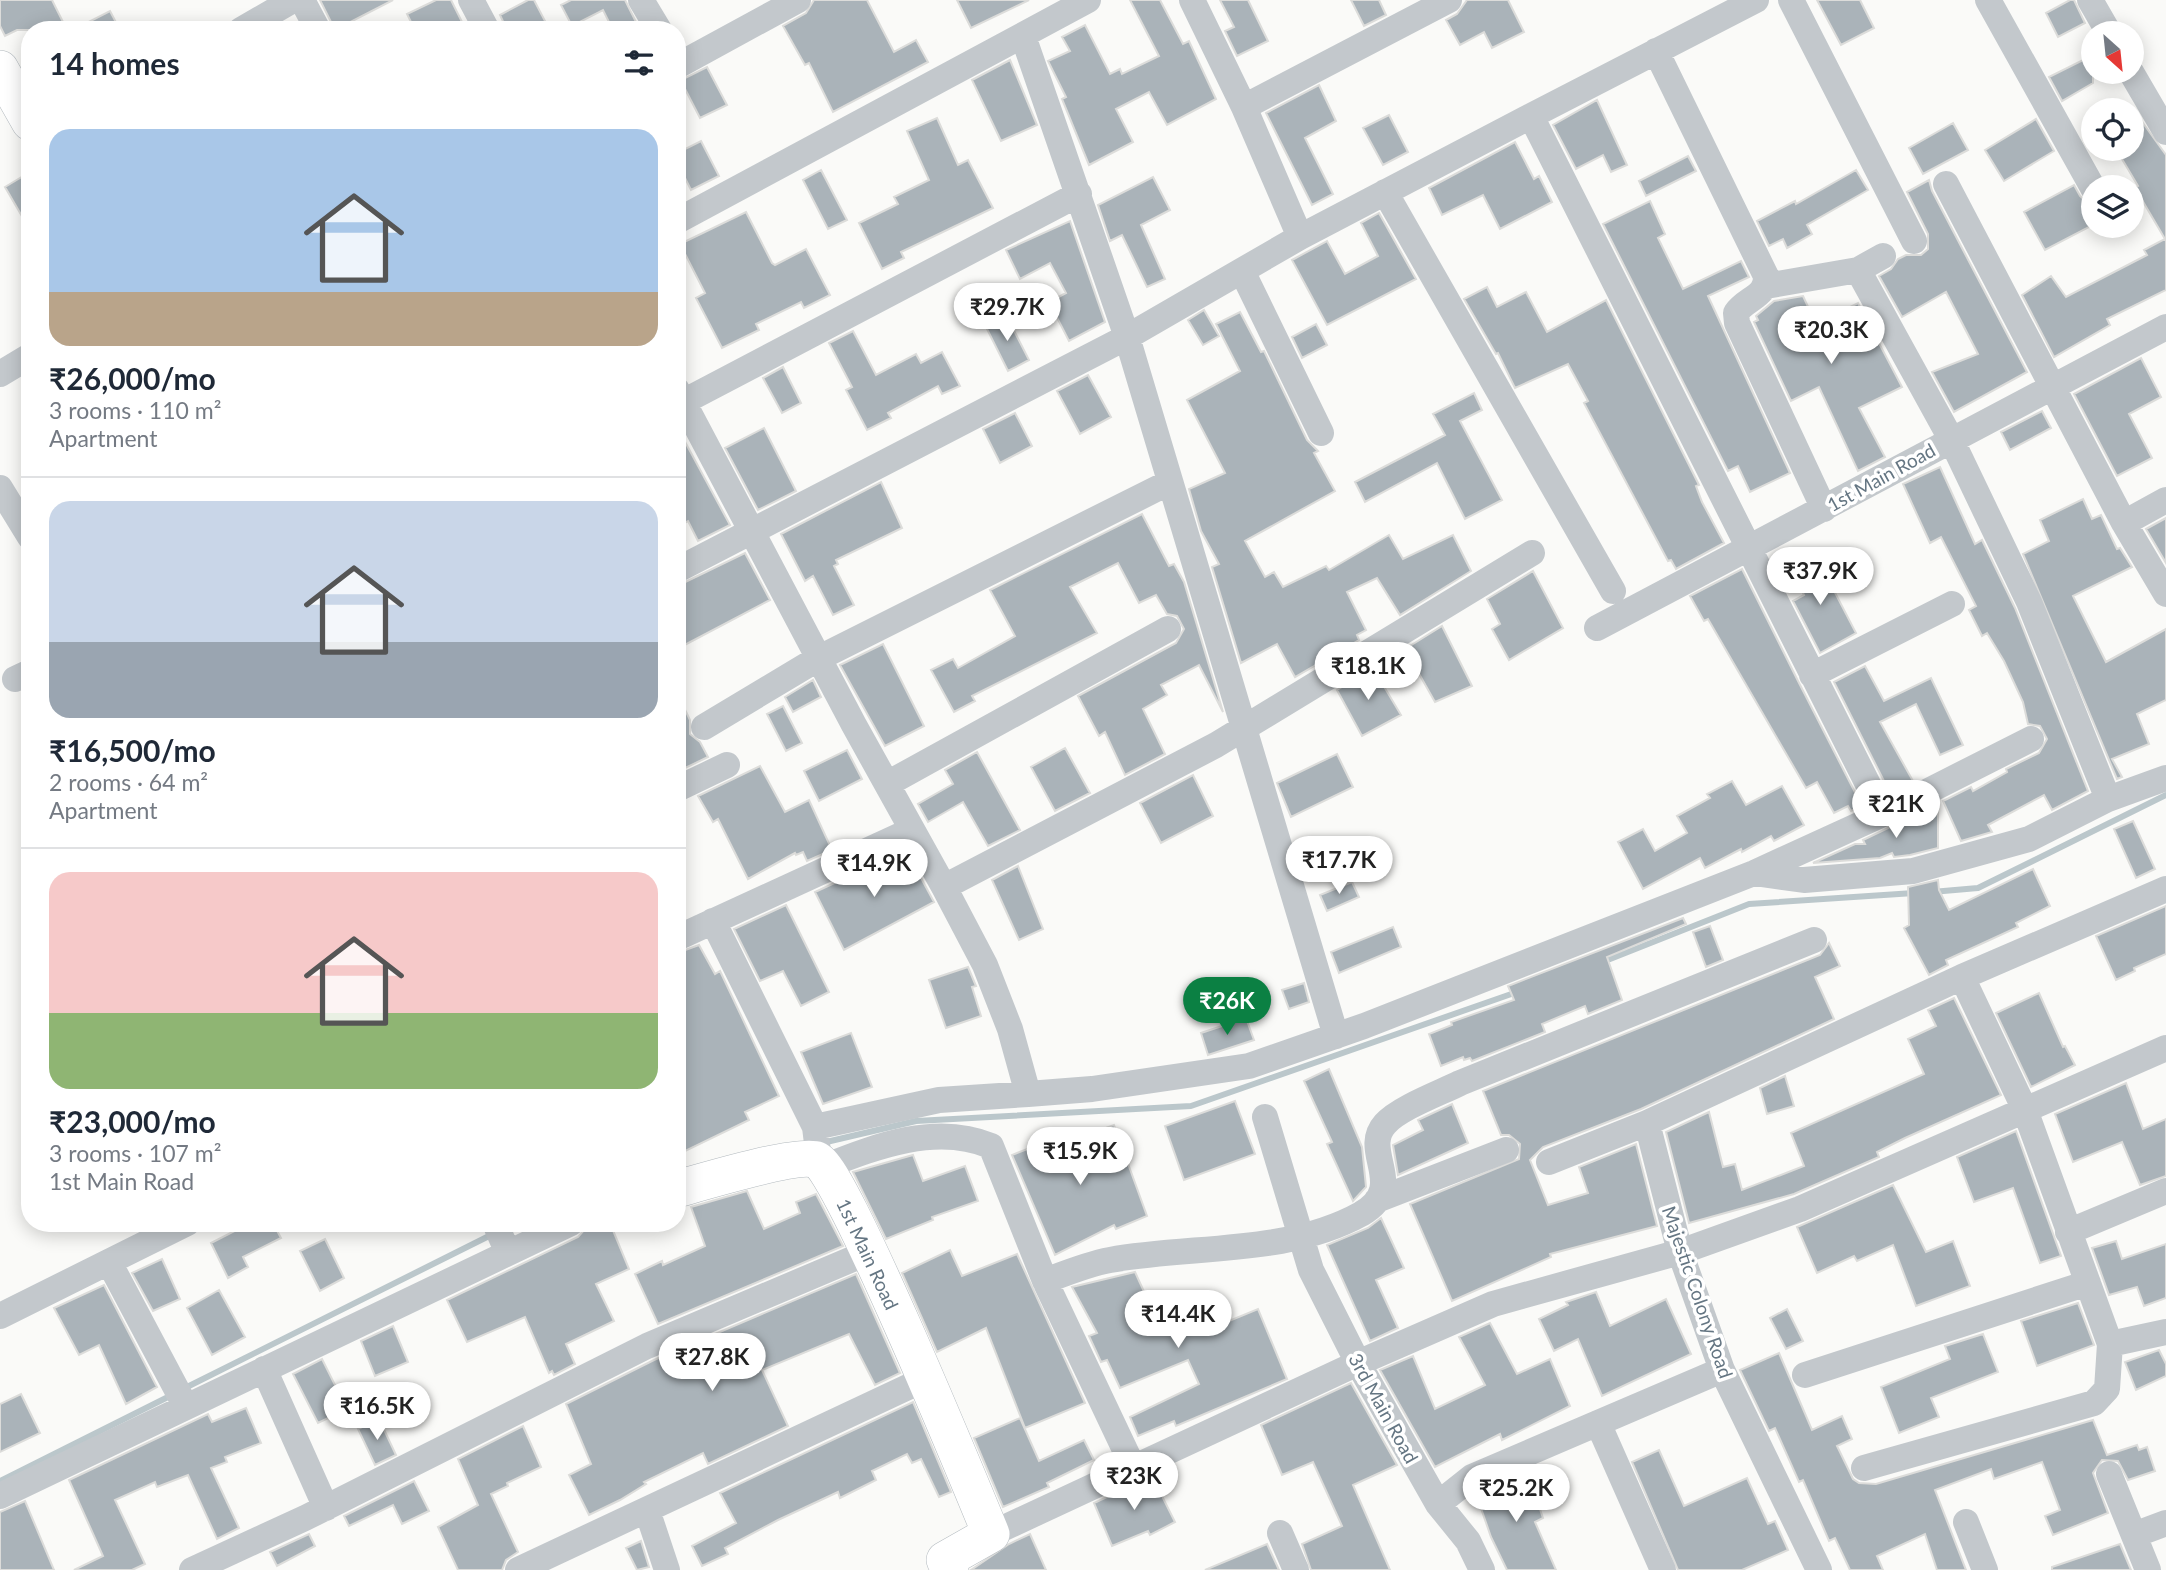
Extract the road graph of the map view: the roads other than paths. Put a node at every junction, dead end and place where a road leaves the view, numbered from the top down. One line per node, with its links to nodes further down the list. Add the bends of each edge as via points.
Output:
1 (293, 0): 14 (street)
2 (302, 0): 15 (street)
3 (471, 0): 16 (street)
4 (641, 0): 17 (street)
5 (797, 0): 13 (street)
6 (1088, 0): 19 (street)
7 (1192, 0): 25 (street)
8 (1449, 0): 25 (street)
9 (1756, 0): 20 (street)
10 (1791, 0): 34 (street)
11 (1988, 0): 28 (street)
12 (2090, 0): 18 (street)
13 (765, 8): 21 (street)
14 (257, 21)
15 (312, 21)
16 (482, 21)
17 (654, 21)
18 (2102, 21)
19 (1023, 36): 31 (street); 32 (street)
20 (1656, 51): 26 (street); 38 (street, via 1766,276)
21 (686, 59)
22 (0, 69): 24 (main road)
23 (2138, 84): 27 (street)
24 (21, 106)
25 (1244, 107): 33 (street)
26 (1531, 116): 30 (street); 55 (street)
27 (2166, 132)
28 (2086, 175)
29 (1946, 184): 43 (street)
30 (1385, 192): 33 (street); 58 (street)
31 (1079, 194): 40 (street); 44 (street)
32 (686, 216)
33 (1300, 237): 37 (street)
34 (1914, 241)
35 (1883, 257): 36 (street)
36 (1858, 270): 38 (street); 47 (street)
37 (1242, 271): 40 (street); 46 (street)
38 (1766, 286): 51 (street, via 1740,307 1737,323)
39 (2166, 327): 43 (street, 1st Main Road)
40 (1127, 337): 48 (street); 54 (street)
41 (21, 361): 42 (street)
42 (0, 374)
43 (2051, 385): 47 (street, 1st Main Road); 53 (street)
44 (686, 393)
45 (686, 407): 54 (street)
46 (1321, 433)
47 (1951, 439): 51 (street, 1st Main Road); 72 (street, via 2029,603)
48 (1168, 483): 63 (street); 65 (street)
49 (0, 488): 52 (street)
50 (2166, 500): 53 (street)
51 (1824, 509): 55 (street, 1st Main Road)
52 (19, 521)
53 (2124, 523): 59 (street)
54 (752, 531): 57 (street); 63 (street)
55 (1747, 548): 61 (street, 1st Main Road); 64 (street)
56 (1532, 552): 65 (street)
57 (686, 564)
58 (1613, 591)
59 (2166, 594)
60 (1952, 604): 64 (street)
61 (1597, 628)
62 (1168, 629): 70 (street)
63 (819, 658): 66 (street); 70 (street)
64 (1812, 675): 73 (street)
65 (1245, 726): 76 (street); 82 (street)
66 (704, 727)
67 (2031, 739): 73 (street)
68 (727, 765): 71 (street)
69 (2166, 778): 72 (street)
70 (887, 784): 74 (street)
71 (686, 785)
72 (2108, 799): 75 (street, via 2029,839 1913,871 1804,880)
73 (1883, 814): 75 (street)
74 (912, 830): 76 (street); 78 (street)
75 (1754, 873): 82 (street)
76 (944, 887): 84 (street, via 985,965)
77 (2166, 889): 81 (street)
78 (713, 921): 79 (street); 88 (street, 1st Main Road)
79 (686, 933)
80 (1814, 940): 93 (street, via 1472,1078 1409,1109 1385,1124 1380,1134 1378,1151 1385,1181)
81 (1962, 977): 85 (street); 87 (street)
82 (1336, 1036): 84 (street, via 1249,1066)
83 (2166, 1048): 85 (street)
84 (1028, 1094): 88 (street, via 939,1100)
85 (2025, 1110): 96 (street); 100 (street, via 1800,1209)
86 (1265, 1117): 97 (street, 3rd Main Road)
87 (1647, 1123): 90 (street); 100 (street, Majestic Colony Road)
88 (819, 1148): 91 (main road, via 806,1157); 99 (main road, 1st Main Road); 102 (street, via 912,1138 963,1139 991,1146)
89 (1506, 1150): 93 (street)
90 (1549, 1162)
91 (686, 1187)
92 (2166, 1191): 96 (street)
93 (1377, 1200): 97 (street, via 1358,1215)
94 (169, 1232): 101 (street)
95 (534, 1232): 98 (street)
96 (2068, 1232): 103 (street)
97 (1298, 1238): 102 (street, via 1113,1259); 107 (street, 3rd Main Road)
98 (502, 1240): 108 (street)
99 (869, 1252): 111 (main road, 1st Main Road); 119 (street, via 647,1346)
100 (1680, 1252): 107 (street, via 1493,1304); 109 (street, Majestic Colony Road)
101 (109, 1262): 104 (street); 112 (street)
102 (1045, 1281): 115 (street)
103 (2088, 1283): 106 (street); 110 (street)
104 (0, 1316)
105 (2166, 1332): 106 (street)
106 (2110, 1344): 114 (street, via 2107,1389 2094,1402)
107 (1358, 1363): 115 (street); 118 (street, 3rd Main Road)
108 (264, 1369): 112 (street); 119 (street)
109 (1722, 1370): 113 (street); 133 (street, Majestic Colony Road)
110 (1805, 1375)
111 (925, 1379): 120 (street); 124 (main road, 1st Main Road)
112 (181, 1397): 117 (street)
113 (1598, 1423): 118 (street, via 1472,1477); 132 (street)
114 (1864, 1468)
115 (1135, 1469): 124 (street)
116 (2109, 1474): 125 (street)
117 (0, 1496)
118 (1438, 1504): 131 (street, 3rd Main Road, via 1468,1541)
119 (326, 1508): 127 (street)
120 (647, 1510): 128 (street); 129 (street)
121 (1966, 1522): 134 (street)
122 (2166, 1523): 125 (street)
123 (1280, 1533): 130 (street)
124 (991, 1534): 126 (main road)
125 (2134, 1535): 135 (street)
126 (940, 1567)
127 (192, 1570)
128 (518, 1570)
129 (667, 1570)
130 (1296, 1570)
131 (1482, 1570)
132 (1663, 1570)
133 (1819, 1570)
134 (1985, 1570)
135 (2148, 1570)

